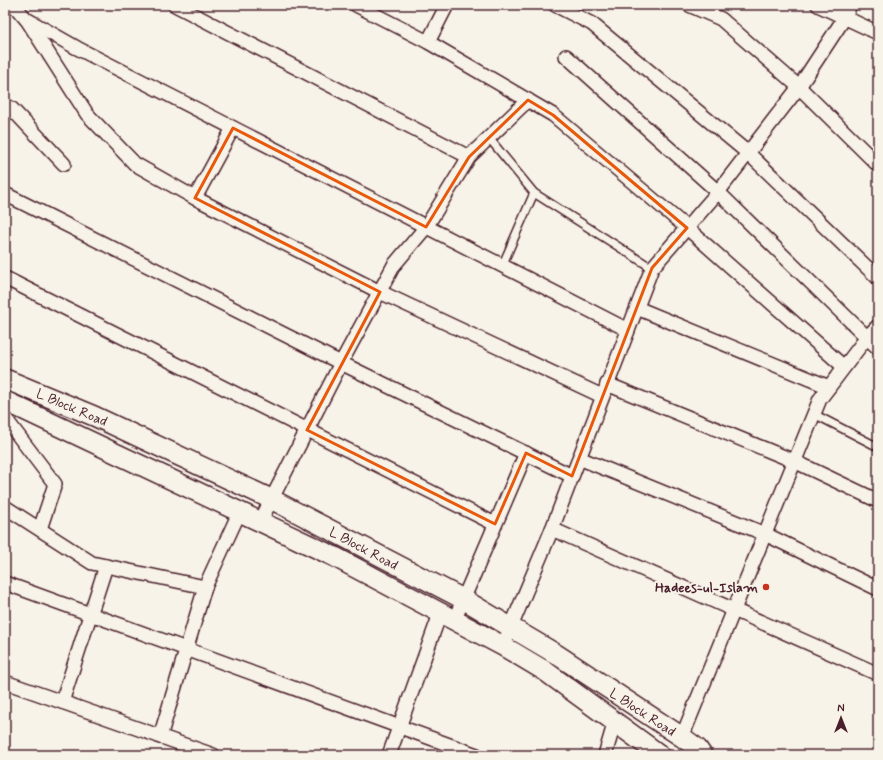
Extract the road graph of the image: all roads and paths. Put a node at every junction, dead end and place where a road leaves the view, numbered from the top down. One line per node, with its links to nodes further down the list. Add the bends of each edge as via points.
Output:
1 (14, 5): 9 (street)
2 (175, 5): 19 (street)
3 (356, 5): 11 (street)
4 (447, 5): 11 (street)
5 (555, 5): 18 (street, via 592,24)
6 (689, 5): 13 (street, via 721,19)
7 (818, 5): 8 (street)
8 (847, 11): 10 (street); 13 (street)
9 (26, 19): 16 (street); 25 (street, via 87,114 135,164)
10 (878, 33)
11 (428, 42): 14 (street)
12 (566, 56): 22 (street)
13 (799, 87): 18 (street); 21 (street)
14 (528, 100): 17 (street); 27 (street, via 553,115)
15 (5, 105): 20 (street, via 12,109)
16 (233, 128): 25 (street); 26 (street)
17 (489, 138): 19 (street); 24 (lane)
18 (748, 153): 22 (street); 31 (street)
19 (468, 157): 26 (street)
20 (64, 164)
21 (878, 165)
22 (718, 192): 27 (street); 36 (street)
23 (5, 194): 38 (street)
24 (534, 194): 28 (lane); 29 (lane)
25 (195, 198): 32 (street)
26 (426, 227): 28 (street); 32 (street, via 394,265)
27 (687, 228): 29 (street); 39 (street)
28 (502, 266): 35 (street)
29 (652, 268): 33 (street)
30 (5, 278): 47 (street)
31 (878, 278)
32 (380, 292): 38 (street); 43 (street)
33 (637, 308): 35 (street); 42 (street)
34 (878, 326): 36 (street)
35 (628, 330): 41 (street)
36 (867, 337): 37 (street); 39 (street)
37 (878, 348)
38 (342, 363): 47 (street); 49 (street)
39 (844, 367): 42 (street)
40 (5, 379): 53 (main road, L Block Road, via 94,416)
41 (607, 384): 43 (street); 51 (street)
42 (829, 387): 45 (street, via 820,399)
43 (602, 396): 50 (street)
44 (5, 401): 56 (main road, L Block Road)
45 (814, 414): 48 (lane); 51 (street)
46 (5, 418): 60 (street, via 55,484)
47 (307, 430): 53 (street); 58 (street)
48 (878, 447)
49 (526, 453): 52 (street); 58 (street)
50 (579, 458): 52 (street); 61 (street)
51 (794, 461): 54 (street); 61 (street)
52 (572, 476): 59 (street)
53 (271, 499): 57 (street); 66 (main road, L Block Road)
54 (878, 501)
55 (5, 507): 60 (street)
56 (239, 513): 57 (main road, L Block Road); 64 (street)
57 (260, 522): 69 (main road, L Block Road, via 335,557)
58 (495, 524): 66 (street)
59 (552, 529): 67 (street); 70 (street)
60 (40, 530): 62 (street, via 92,563)
61 (765, 534): 65 (street); 67 (street)
62 (106, 566): 64 (street); 68 (street)
63 (5, 583): 68 (street)
64 (205, 587): 72 (street)
65 (878, 589)
66 (463, 599): 69 (street); 70 (main road, L Block Road)
67 (734, 610): 73 (street); 79 (street)
68 (90, 614): 72 (street); 75 (street)
69 (447, 617): 71 (main road, L Block Road); 77 (street)
70 (510, 626): 71 (street); 79 (main road, L Block Road)
71 (503, 646): 76 (main road, L Block Road, via 545,671)
72 (188, 649): 77 (street); 78 (street)
73 (878, 674)
74 (5, 682): 75 (street)
75 (62, 702): 78 (street)
76 (615, 721): 83 (street); 84 (main road, L Block Road)
77 (400, 727): 81 (street); 82 (street)
78 (160, 737): 80 (street)
79 (682, 737): 85 (main road, L Block Road)
80 (213, 755)
81 (389, 755)
82 (478, 755)
83 (604, 755)
84 (660, 755)
85 (702, 755)

